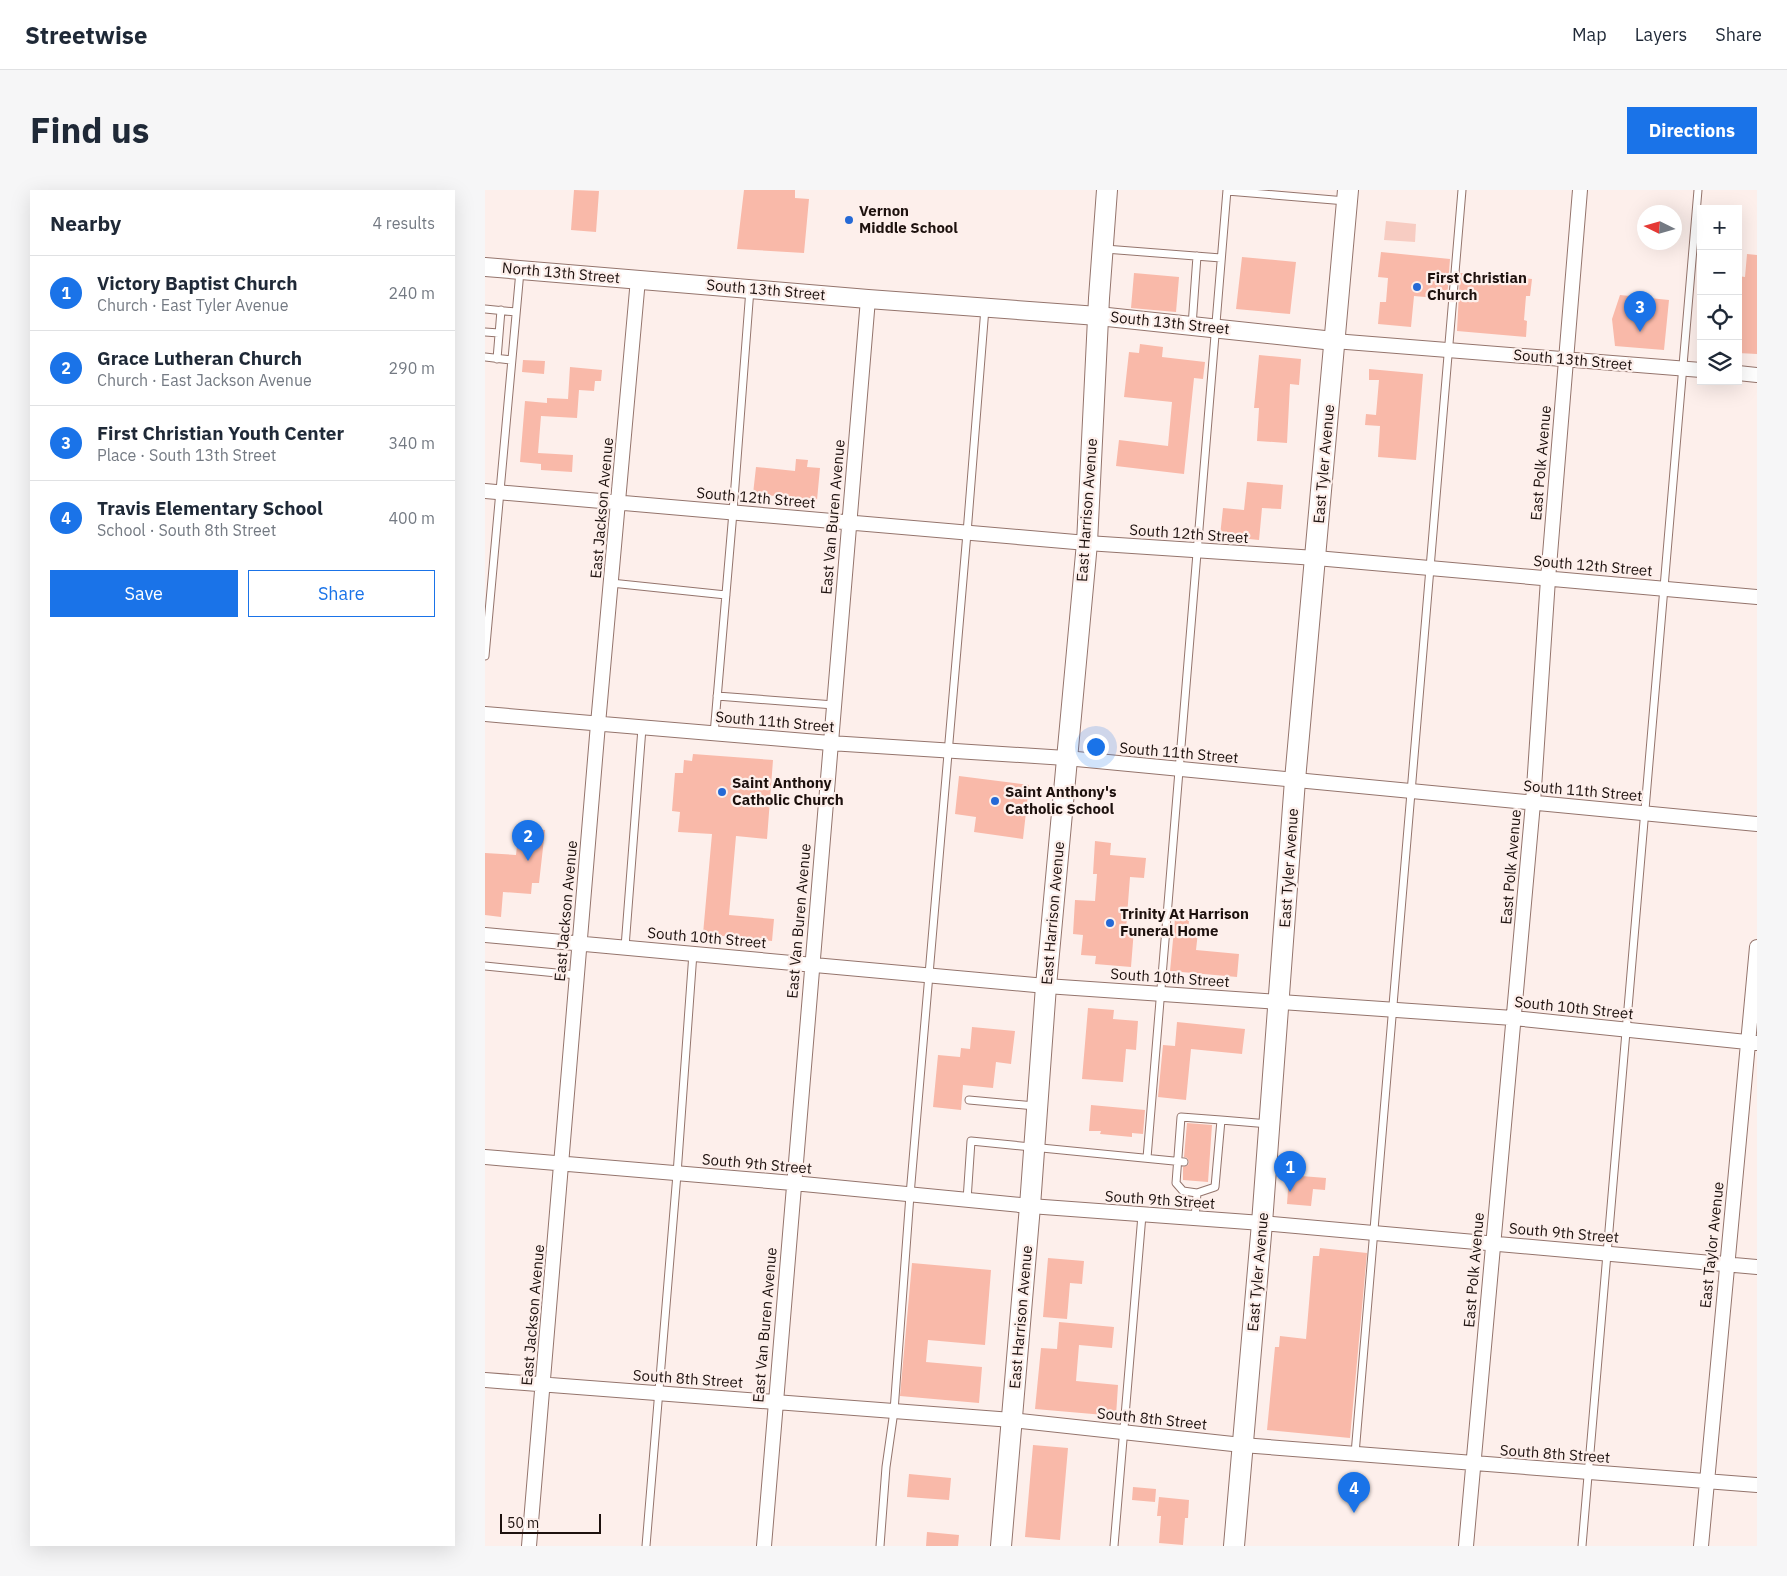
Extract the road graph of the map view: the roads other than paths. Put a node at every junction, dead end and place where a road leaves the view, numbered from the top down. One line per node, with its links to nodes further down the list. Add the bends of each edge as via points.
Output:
1 (1107, 190): 7 (main road, East Harrison Avenue)
2 (1227, 190): 6 (lane); 9 (lane)
3 (1462, 190): 25 (lane)
4 (1580, 190): 28 (street, East Polk Avenue)
5 (1698, 190): 30 (lane)
6 (1347, 196): 24 (main road, East Tyler Avenue)
7 (1102, 249): 8 (lane); 19 (main road, East Harrison Avenue)
8 (1197, 256): 9 (lane); 20 (lane)
9 (1221, 258): 21 (lane)
10 (485, 267): 11 (street, North 13th Street)
11 (520, 270): 12 (street, North 13th Street); 18 (lane)
12 (638, 279): 13 (street, South 13th Street); 36 (street, East Jackson Avenue)
13 (750, 289): 14 (street, South 13th Street); 37 (lane)
14 (868, 299): 15 (street, South 13th Street); 38 (street, East Van Buren Avenue)
15 (985, 307): 19 (street, South 13th Street); 39 (lane)
16 (485, 309): 17 (lane)
17 (501, 310): 18 (lane); 23 (lane)
18 (516, 312): 29 (lane)
19 (1098, 316): 20 (street, South 13th Street); 40 (main road, East Harrison Avenue)
20 (1192, 326): 21 (street, South 13th Street)
21 (1215, 328): 24 (street, South 13th Street); 41 (lane)
22 (485, 332): 23 (lane)
23 (499, 333): 27 (lane)
24 (1334, 341): 25 (street, South 13th Street); 42 (main road, East Tyler Avenue)
25 (1449, 350): 28 (street, South 13th Street); 43 (lane)
26 (485, 357): 27 (lane)
27 (497, 358): 29 (lane)
28 (1565, 359): 30 (street, South 13th Street); 44 (street, East Polk Avenue)
29 (511, 360): 35 (lane)
30 (1683, 369): 31 (street, South 13th Street); 46 (lane)
31 (1697, 370)
32 (1742, 374): 33 (street)
33 (1757, 375)
34 (485, 491): 35 (street, South 12th Street)
35 (499, 492): 36 (street, South 12th Street); 49 (lane)
36 (619, 502): 37 (street, South 12th Street); 45 (street, East Jackson Avenue)
37 (733, 512): 38 (street, South 12th Street); 47 (lane)
38 (849, 523): 39 (street, South 12th Street); 51 (street, East Van Buren Avenue)
39 (967, 533): 40 (street, South 12th Street); 57 (lane)
40 (1087, 543): 41 (street, South 12th Street); 58 (main road, East Harrison Avenue)
41 (1198, 551): 42 (street, South 12th Street); 59 (lane)
42 (1316, 558): 43 (street, South 12th Street); 60 (main road, East Tyler Avenue)
43 (1429, 568): 44 (street, South 12th Street); 61 (lane)
44 (1548, 579): 46 (street, South 12th Street); 62 (street, East Polk Avenue)
45 (611, 583): 47 (lane); 53 (street, East Jackson Avenue)
46 (1663, 589): 48 (street, South 12th Street); 63 (lane)
47 (726, 596): 50 (lane)
48 (1757, 597)
49 (485, 656)
50 (717, 696): 51 (lane); 55 (lane)
51 (833, 705): 56 (street, East Van Buren Avenue)
52 (485, 714): 53 (street, South 11th Street)
53 (598, 724): 54 (street, South 11th Street); 66 (street, East Jackson Avenue)
54 (642, 728): 55 (street, South 11th Street); 67 (lane)
55 (714, 734): 56 (street, South 11th Street)
56 (830, 743): 57 (street, South 11th Street); 70 (street, East Van Buren Avenue)
57 (948, 751): 58 (street, South 11th Street); 73 (lane)
58 (1066, 758): 59 (street, South 11th Street); 74 (main road, East Harrison Avenue)
59 (1179, 769): 60 (street, South 11th Street); 75 (lane)
60 (1295, 780): 61 (street, South 11th Street); 76 (main road, East Tyler Avenue)
61 (1411, 791): 62 (street, South 11th Street); 77 (lane)
62 (1533, 803): 63 (street, South 11th Street); 78 (street, East Polk Avenue)
63 (1645, 814): 64 (street, South 11th Street); 79 (lane)
64 (1757, 824)
65 (485, 935): 66 (street, South 10th Street)
66 (580, 943): 67 (street, South 10th Street); 72 (street, East Jackson Avenue)
67 (625, 947): 69 (street, South 10th Street)
68 (1757, 947): 80 (street, East Taylor Avenue)
69 (693, 953): 70 (street, South 10th Street); 90 (lane)
70 (812, 964): 73 (street, South 10th Street); 91 (street, East Van Buren Avenue)
71 (485, 966): 72 (lane)
72 (577, 975): 89 (street, East Jackson Avenue)
73 (929, 975): 74 (street, South 10th Street); 93 (lane)
74 (1046, 986): 75 (street, South 10th Street); 82 (main road, East Harrison Avenue)
75 (1161, 994): 76 (street, South 10th Street); 87 (lane)
76 (1279, 1003): 77 (street, South 10th Street); 84 (main road, East Tyler Avenue)
77 (1393, 1010): 78 (street, South 10th Street); 99 (lane)
78 (1513, 1018): 79 (street, South 10th Street); 100 (street, East Polk Avenue)
79 (1627, 1030): 80 (street, South 10th Street); 101 (lane)
80 (1753, 1042): 102 (street, East Taylor Avenue)
81 (969, 1100): 82 (lane)
82 (1037, 1106): 85 (main road, East Harrison Avenue)
83 (1221, 1120): 84 (lane); 88 (lane, via 1181,1117); 92 (lane, via 1213,1164 1215,1187)
84 (1270, 1124): 98 (main road, East Tyler Avenue)
85 (1035, 1148): 87 (lane); 94 (lane, via 971,1141); 95 (main road, East Harrison Avenue)
86 (485, 1157): 89 (street, South 9th Street)
87 (1147, 1158): 88 (lane)
88 (1181, 1161): 92 (lane, via 1176,1184 1183,1190)
89 (562, 1164): 90 (street, South 9th Street); 105 (street, East Jackson Avenue)
90 (677, 1174): 91 (street, South 9th Street); 106 (lane)
91 (793, 1183): 93 (street, South 9th Street); 107 (street, East Van Buren Avenue)
92 (1197, 1193): 97 (lane)
93 (910, 1194): 94 (street, South 9th Street); 108 (lane)
94 (967, 1200): 95 (street, South 9th Street)
95 (1030, 1206): 96 (street, South 9th Street); 109 (main road, East Harrison Avenue)
96 (1142, 1215): 97 (street, South 9th Street); 110 (lane)
97 (1195, 1218): 98 (street, South 9th Street)
98 (1262, 1223): 99 (street, South 9th Street); 111 (main road, East Tyler Avenue)
99 (1374, 1234): 100 (street, South 9th Street); 112 (lane)
100 (1493, 1244): 101 (street, South 9th Street); 113 (street, East Polk Avenue)
101 (1607, 1254): 102 (street, South 9th Street); 114 (lane)
102 (1726, 1264): 103 (street, South 9th Street); 115 (street, East Taylor Avenue)
103 (1757, 1267)
104 (485, 1380): 105 (street, South 8th Street)
105 (543, 1385): 106 (street, South 8th Street); 117 (street, East Jackson Avenue)
106 (659, 1393): 107 (street, South 8th Street); 118 (lane)
107 (775, 1401): 108 (street, South 8th Street); 119 (street, East Van Buren Avenue)
108 (894, 1411): 109 (street, South 8th Street); 120 (lane)
109 (1012, 1420): 110 (street, South 8th Street); 121 (main road, East Harrison Avenue)
110 (1125, 1432): 111 (street, South 8th Street); 122 (lane)
111 (1242, 1445): 112 (street, South 8th Street); 123 (main road, East Tyler Avenue)
112 (1355, 1455): 113 (street, South 8th Street)
113 (1473, 1464): 114 (street, South 8th Street); 124 (street, East Polk Avenue)
114 (1588, 1472): 115 (street, South 8th Street); 125 (lane)
115 (1706, 1480): 116 (street, South 8th Street); 126 (street, East Taylor Avenue)
116 (1757, 1485)
117 (529, 1546)
118 (646, 1546)
119 (764, 1546)
120 (880, 1546)
121 (1001, 1546)
122 (1114, 1546)
123 (1234, 1546)
124 (1466, 1546)
125 (1582, 1546)
126 (1701, 1546)

